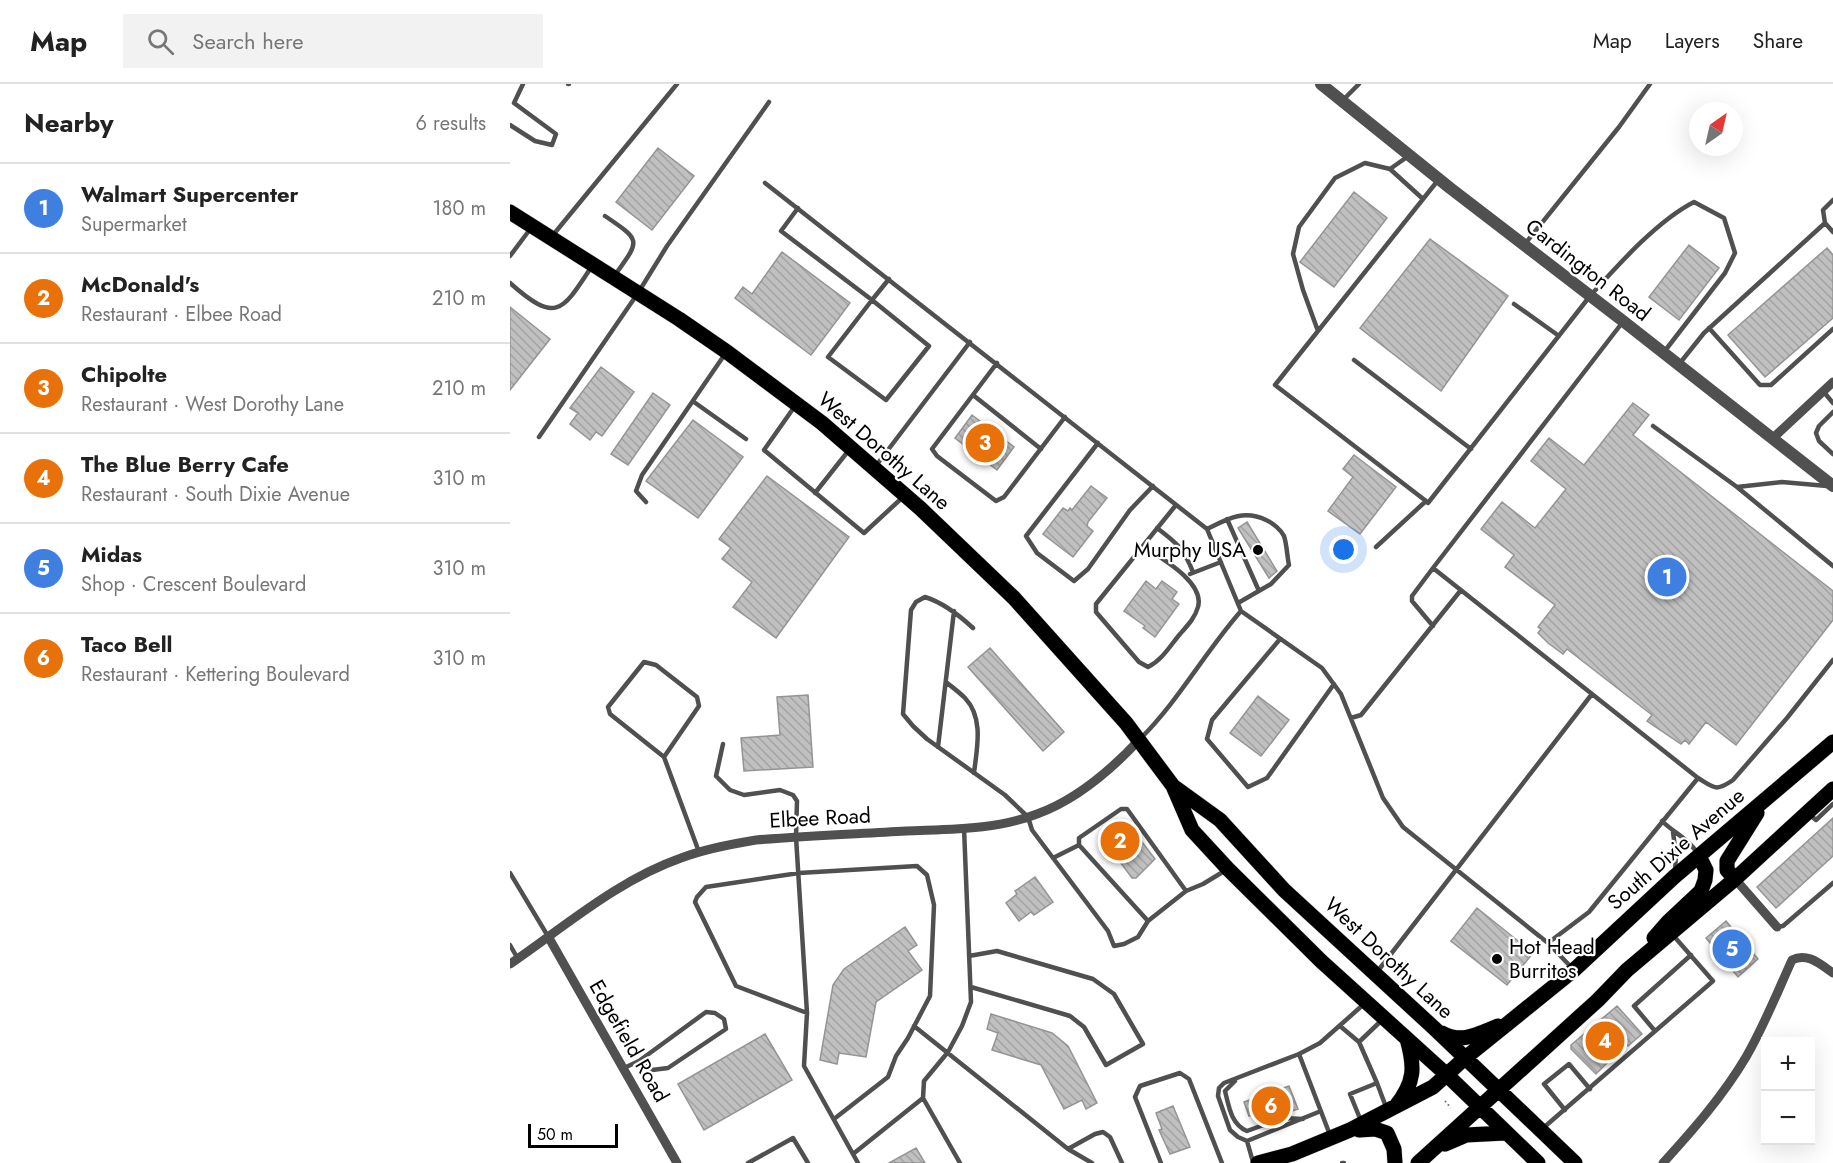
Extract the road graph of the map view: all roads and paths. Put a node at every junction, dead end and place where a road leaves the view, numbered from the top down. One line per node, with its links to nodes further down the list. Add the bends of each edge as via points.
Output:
1 (523, 84): 8 (lane)
2 (677, 84): 23 (lane)
3 (1321, 84): 6 (street, Cardington Road)
4 (1359, 84): 6 (lane)
5 (1650, 84): 24 (lane)
6 (1342, 101): 11 (street, Cardington Road)
7 (769, 102): 30 (lane)
8 (514, 103): 9 (lane); 10 (lane, via 556,134 552,145 535,141)
9 (510, 108)
10 (510, 125)
11 (1409, 156): 12 (lane); 13 (street, Cardington Road)
12 (1390, 169): 15 (lane); 37 (lane, via 1365,164 1335,178 1299,227 1293,254)
13 (1439, 179): 15 (lane); 24 (street, Cardington Road)
14 (765, 183): 17 (lane)
15 (1423, 199): 37 (lane)
16 (1833, 200): 20 (lane, via 1824,210)
17 (798, 208): 28 (lane); 32 (lane, via 782,231)
18 (510, 212): 21 (main road, West Dorothy Lane)
19 (605, 216): 27 (lane, via 631,233 635,242)
20 (1826, 223): 22 (lane); 35 (lane)
21 (532, 226): 23 (main road, West Dorothy Lane); 25 (lane)
22 (1833, 232)
23 (551, 238): 26 (main road, West Dorothy Lane)
24 (1524, 245): 31 (street, Cardington Road)
25 (510, 256)
26 (593, 265): 27 (main road, West Dorothy Lane); 29 (lane, via 567,301 556,309 546,309)
27 (614, 278): 30 (main road, West Dorothy Lane)
28 (889, 279): 32 (lane); 39 (lane)
29 (510, 283)
30 (638, 293): 40 (main road, West Dorothy Lane); 54 (lane)
31 (1590, 296): 34 (street, Cardington Road); 38 (lane); 41 (lane, via 1677,211 1694,202 1724,218 1735,253 1725,273)
32 (872, 300): 32 (lane, via 929,346 886,400 828,357)
33 (1514, 304): 38 (lane)
34 (1623, 321): 41 (street, Cardington Road); 78 (lane)
35 (1709, 328): 36 (lane, via 1760,385 1771,385); 44 (lane)
36 (1833, 329)
37 (1318, 331): 68 (lane, via 1275,385)
38 (1559, 336): 60 (lane)
39 (970, 342): 43 (lane); 62 (lane)
40 (727, 352): 48 (lane); 50 (main road, West Dorothy Lane)
41 (1664, 353): 44 (street, Cardington Road)
42 (1354, 360): 60 (lane)
43 (997, 363): 47 (lane); 52 (lane)
44 (1678, 365): 56 (street, Cardington Road)
45 (1833, 382): 46 (street)
46 (1823, 391): 49 (lane); 56 (street)
47 (973, 395): 59 (lane); 59 (lane, via 932,449 937,456 996,501 1004,497)
48 (694, 402): 55 (lane); 69 (lane, via 638,483 636,491)
49 (1833, 403)
50 (796, 404): 58 (main road, West Dorothy Lane); 66 (lane, via 764,450)
51 (1833, 412): 61 (lane, via 1816,433)
52 (1065, 417): 57 (lane); 59 (lane)
53 (1653, 426): 65 (lane)
54 (539, 436)
55 (746, 439)
56 (1772, 439): 64 (street, Cardington Road)
57 (1098, 443): 63 (lane); 63 (lane, via 1026,536 1037,554 1074,581 1088,569 1130,510)
58 (850, 448): 62 (main road, West Dorothy Lane); 66 (lane)
59 (1041, 449)
60 (1471, 449): 68 (lane)
61 (1833, 454)
62 (874, 468): 67 (main road, West Dorothy Lane)
63 (1153, 486): 70 (lane)
64 (1833, 486): 65 (lane, via 1782,482)
65 (1737, 487): 77 (lane)
66 (815, 493): 67 (lane, via 864,533)
67 (905, 495): 94 (main road, West Dorothy Lane, via 1014,598)
68 (1426, 501): 75 (lane)
69 (645, 502)
70 (1176, 505): 72 (lane); 73 (lane)
71 (1227, 519): 73 (lane); 82 (lane); 82 (lane, via 1242,514 1259,516 1284,535 1289,565)
72 (1157, 528): 74 (lane); 79 (lane, via 1179,544)
73 (1207, 529): 76 (lane)
74 (1143, 546): 80 (lane); 80 (lane, via 1096,604 1096,612 1139,662 1148,667 1157,662 1199,605 1197,591)
75 (1376, 547)
76 (1221, 562): 79 (lane); 83 (lane)
77 (1833, 566)
78 (1433, 568): 81 (lane); 86 (lane, via 1412,596)
79 (1193, 572): 80 (lane)
80 (1185, 576)
81 (1461, 590): 86 (lane); 92 (lane)
82 (1259, 591): 83 (lane)
83 (1238, 603): 84 (lane)
84 (1241, 611): 88 (lane); 94 (lane, via 1163,716)
85 (954, 612): 87 (lane); 90 (lane); 97 (lane, via 925,597 911,610 903,714)
86 (1433, 626): 93 (lane, via 1361,715)
87 (973, 628)
88 (1280, 639): 91 (lane, via 1322,668); 91 (lane, via 1212,720 1207,739 1248,788 1267,778)
89 (1833, 660): 101 (lane, via 1733,780 1714,788)
90 (946, 682): 97 (lane); 100 (lane, via 966,699 975,716 978,735)
91 (1334, 684): 93 (lane)
92 (1592, 694): 101 (lane); 117 (lane)
93 (1352, 718): 117 (lane, via 1383,798 1403,827)
94 (1139, 740): 102 (main road, West Dorothy Lane); 107 (street, Elbee Road, via 1093,782)
95 (1833, 742): 98 (main road, South Dixie Avenue)
96 (723, 744): 111 (lane, via 716,776 730,790 744,795 780,790 793,795 797,801)
97 (938, 747): 100 (lane)
98 (1827, 750): 104 (main road, South Dixie Avenue)
99 (664, 757): 99 (lane, via 699,706 697,697 656,665 644,662 608,707 610,714); 113 (lane)
100 (974, 773): 107 (lane)
101 (1698, 778): 108 (lane)
102 (1173, 786): 116 (main road, West Dorothy Lane, via 1192,830); 136 (main road, West Dorothy Lane, via 1220,820 1284,890)
103 (1833, 789): 106 (main road)
104 (1766, 798): 114 (main road, South Dixie Avenue); 121 (main road, via 1727,861 1727,870)
105 (1833, 804): 106 (lane, via 1816,820)
106 (1807, 813): 121 (main road)
107 (1028, 817): 109 (street, Elbee Road); 115 (lane, via 1032,830)
108 (1662, 821): 110 (lane); 128 (lane, via 1589,912)
109 (964, 828): 111 (street, Elbee Road); 131 (lane)
110 (1673, 832): 114 (lane, via 1692,843); 120 (lane)
111 (796, 837): 113 (street, Elbee Road, via 730,844); 119 (lane)
112 (1080, 845): 115 (lane); 123 (lane, via 1079,838 1121,809 1127,809); 124 (lane)
113 (699, 852): 127 (street, Elbee Road, via 633,880)
114 (1699, 856): 120 (main road, South Dixie Avenue); 134 (main road, via 1706,870 1701,891)
115 (1053, 858): 124 (lane, via 1108,931 1114,946 1138,937)
116 (1228, 869): 123 (lane); 138 (main road, West Dorothy Lane)
117 (1457, 869): 128 (lane); 136 (lane)
118 (510, 873): 127 (lane)
119 (799, 873): 139 (lane); 139 (lane, via 706,887 695,902 736,986); 142 (lane, via 917,866 927,874 934,905 930,996)
120 (1674, 877): 133 (main road, South Dixie Avenue)
121 (1735, 879): 125 (street); 126 (main road)
122 (1833, 883): 125 (lane, via 1784,926)
123 (1186, 891): 124 (lane)
124 (1148, 921)
125 (1777, 927)
126 (1671, 933): 130 (lane); 134 (main road)
127 (549, 938): 132 (street, Elbee Road); 152 (street, Edgefield Road)
128 (1548, 943): 133 (lane)
129 (510, 945): 132 (lane)
130 (1690, 955): 145 (lane, via 1634,1006); 145 (lane, via 1713,981)
131 (969, 956): 137 (lane); 137 (lane, via 997,951 1094,979 1113,994 1143,1044 1106,1065 1084,1027 1070,1016)
132 (514, 962)
133 (1574, 970): 141 (main road, South Dixie Avenue)
134 (1627, 970): 157 (main road)
135 (1833, 973): 190 (street, via 1805,957 1792,960 1762,1026 1730,1082)
136 (1375, 974): 144 (main road, West Dorothy Lane)
137 (971, 987): 148 (lane, via 972,1002)
138 (1366, 1002): 140 (main road, West Dorothy Lane); 143 (lane)
139 (807, 1013): 165 (lane, via 804,1066)
140 (1383, 1018): 146 (main road, West Dorothy Lane); 147 (lane)
141 (1509, 1022): 144 (main road, via 1463,1039 1451,1038); 150 (main road, South Dixie Avenue)
142 (914, 1026): 148 (lane); 165 (lane, via 888,1077)
143 (1340, 1026): 147 (lane); 149 (lane)
144 (1434, 1028): 150 (main road, West Dorothy Lane)
145 (1656, 1031): 156 (lane)
146 (1407, 1039): 153 (main road, West Dorothy Lane); 162 (main road, via 1412,1071 1406,1094)
147 (1359, 1042): 155 (lane)
148 (948, 1052): 158 (lane, via 924,1081); 172 (lane)
149 (1299, 1054): 154 (lane); 164 (lane)
150 (1465, 1058): 153 (main road, South Dixie Avenue); 157 (main road, West Dorothy Lane)
151 (639, 1061): 151 (lane, via 652,1070 668,1068 726,1029 724,1019 706,1012); 152 (lane)
152 (624, 1068): 175 (street, Edgefield Road)
153 (1447, 1075): 160 (main road, West Dorothy Lane); 162 (main road, South Dixie Avenue)
154 (1239, 1077): 166 (lane, via 1225,1092 1239,1128 1247,1131 1283,1118); 171 (lane, via 1224,1083 1218,1096 1230,1130)
155 (1377, 1083): 162 (lane); 167 (lane, via 1350,1094)
156 (1590, 1089): 163 (lane); 163 (lane, via 1569,1064 1544,1084)
157 (1498, 1090): 160 (main road); 168 (main road, West Dorothy Lane)
158 (923, 1098): 174 (lane); 179 (lane)
159 (1444, 1101): 161 (path)
160 (1479, 1107): 169 (main road, West Dorothy Lane); 173 (main road)
161 (1451, 1108)
162 (1391, 1110): 167 (main road, South Dixie Avenue)
163 (1565, 1110): 168 (lane)
164 (1321, 1112): 166 (lane); 170 (lane)
165 (834, 1119): 174 (lane)
166 (1303, 1119): 171 (lane)
167 (1359, 1128): 170 (main road, South Dixie Avenue); 186 (main road, via 1387,1133)
168 (1540, 1131): 189 (main road, West Dorothy Lane)
169 (1505, 1133): 173 (main road, via 1466,1135); 188 (main road, West Dorothy Lane)
170 (1331, 1138): 185 (main road, South Dixie Avenue)
171 (1247, 1141): 184 (lane)
172 (1068, 1149): 180 (lane); 181 (lane, via 1103,1132 1110,1137)
173 (1432, 1150): 187 (main road)
174 (853, 1154): 178 (lane)
175 (675, 1162)
176 (748, 1163): 177 (lane, via 793,1138)
177 (808, 1163)
178 (858, 1163)
179 (960, 1163)
180 (1092, 1163)
181 (1122, 1163)
182 (1161, 1163): 183 (lane, via 1135,1096 1140,1086 1180,1073 1189,1079)
183 (1222, 1163)
184 (1253, 1163)
185 (1258, 1163)
186 (1395, 1163)
187 (1418, 1163)
188 (1538, 1163)
189 (1575, 1163)
190 (1663, 1163)

